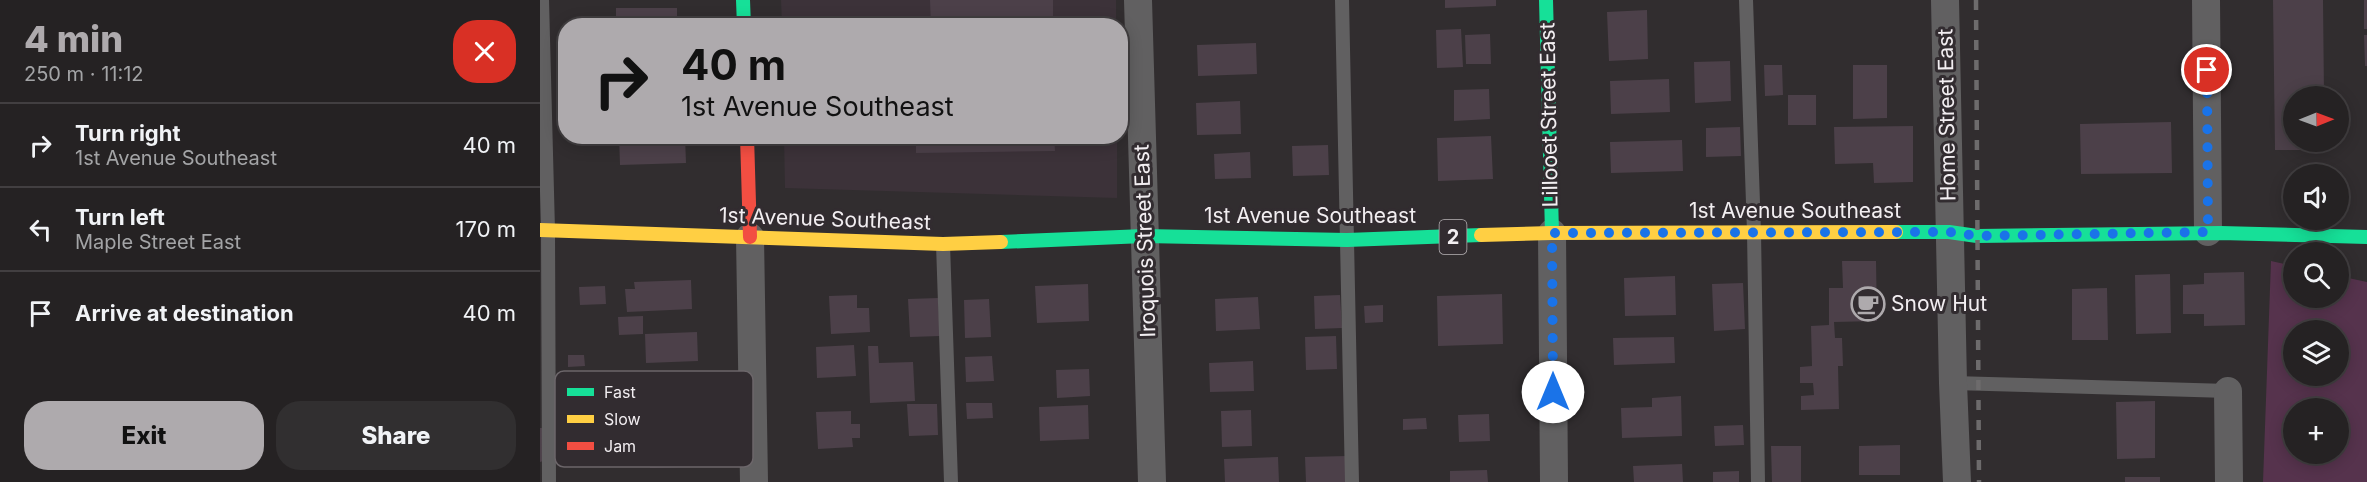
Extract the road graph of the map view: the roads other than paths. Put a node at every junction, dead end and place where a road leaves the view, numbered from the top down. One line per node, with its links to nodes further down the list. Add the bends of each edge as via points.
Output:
1 (542, 0): 11 (lane)
2 (743, 0): 9 (main road)
3 (1138, 0): 16 (street, Iroquois Street East)
4 (1342, 0): 19 (lane)
5 (1546, 0): 15 (main road, Lillooet Street East)
6 (1746, 0): 12 (lane)
7 (1945, 0): 13 (street, Home Street East)
8 (2206, 0): 14 (street)
9 (744, 18)
10 (747, 144): 17 (main road)
11 (544, 230): 17 (main road, 1st Avenue Southeast / 2); 25 (lane)
12 (1754, 232): 13 (main road, 1st Avenue Southeast / 2); 15 (main road, 1st Avenue Southeast / 2); 31 (lane)
13 (1949, 232): 14 (main road, 1st Avenue Southeast / 2, via 1977,236); 22 (street, Home Street East)
14 (2208, 232): 18 (main road, 1st Avenue Southeast / 2)
15 (1552, 233): 19 (main road, 1st Avenue Southeast / 2); 30 (street, Lillooet Street East)
16 (1144, 236): 19 (main road, 1st Avenue Southeast / 2); 20 (main road, 1st Avenue Southeast / 2); 28 (street, Iroquois Street East)
17 (750, 237): 20 (main road, 1st Avenue Southeast / 2); 21 (street)
18 (2367, 237)
19 (1347, 240): 29 (lane)
20 (943, 244): 27 (lane)
21 (752, 371)
22 (1953, 383): 23 (lane); 32 (street, Home Street East)
23 (2228, 391): 33 (street)
24 (753, 421): 26 (street)
25 (549, 482)
26 (754, 482)
27 (951, 482)
28 (1152, 482)
29 (1352, 482)
30 (1554, 482)
31 (1758, 482)
32 (1957, 482)
33 (2229, 482)

